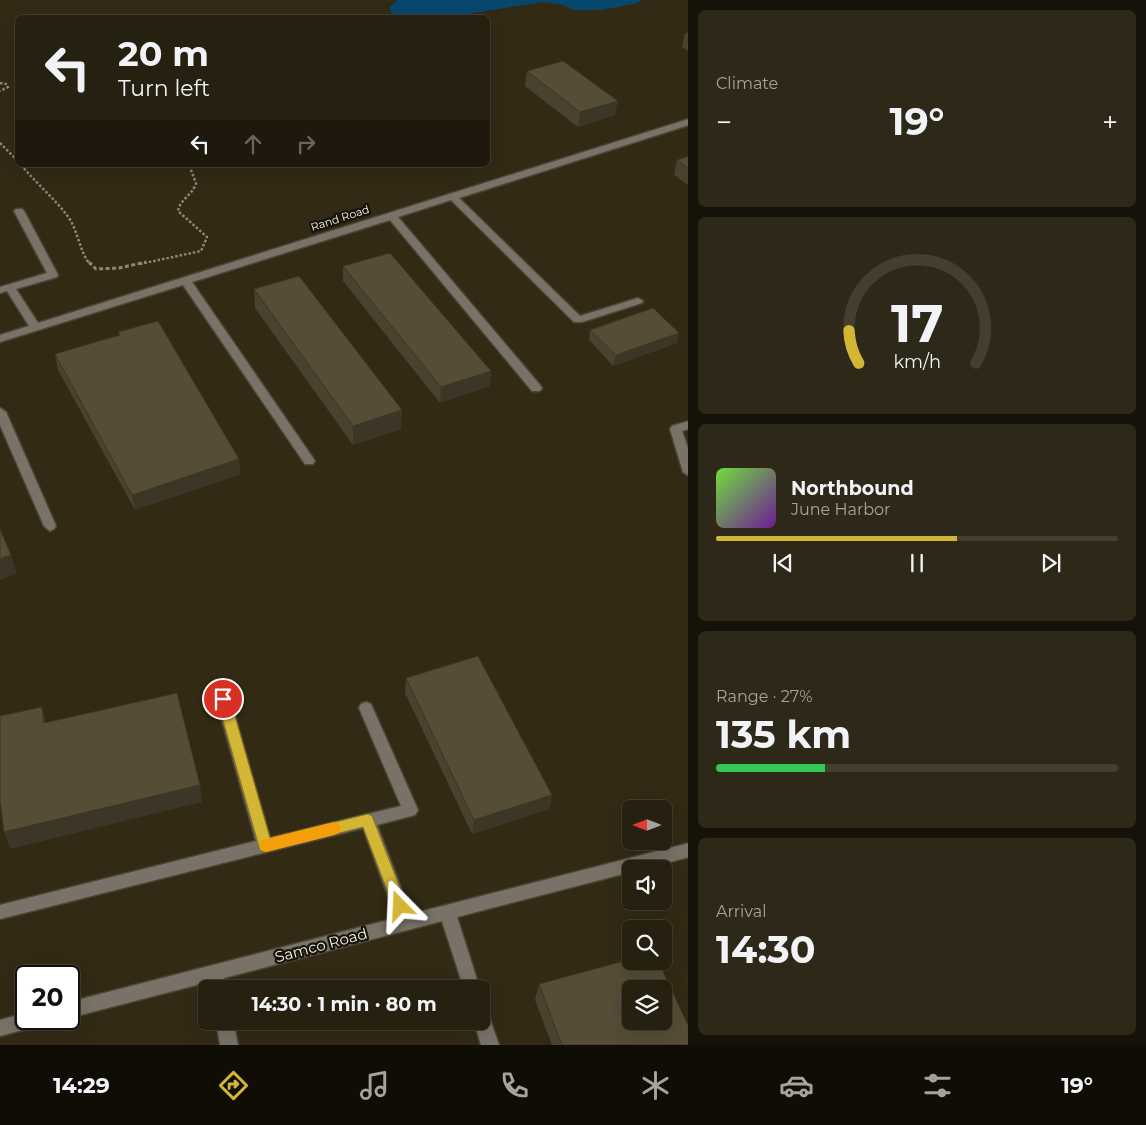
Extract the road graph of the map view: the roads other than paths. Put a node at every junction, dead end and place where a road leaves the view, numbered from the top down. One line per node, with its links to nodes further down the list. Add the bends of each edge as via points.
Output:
1 (688, 122): 2 (street, Rand Road)
2 (452, 196): 4 (street, Rand Road); 7 (street, via 578,320)
3 (18, 211): 6 (street, via 53,275)
4 (390, 215): 5 (street, Rand Road); 10 (street)
5 (185, 280): 8 (street, Rand Road); 13 (street)
6 (5, 289): 8 (street)
7 (638, 301)
8 (35, 328): 9 (street, Rand Road)
9 (0, 338)
10 (536, 388)
11 (0, 412): 15 (street)
12 (688, 425): 14 (street, via 676,429)
13 (309, 461)
14 (688, 472)
15 (50, 526)
16 (223, 699): 19 (street)
17 (366, 708): 18 (street, via 410,810)
18 (368, 820): 19 (street); 23 (street)
19 (265, 846): 21 (street)
20 (688, 850): 22 (street, Samco Road)
21 (0, 912)
22 (447, 912): 23 (street, Samco Road); 25 (street)
23 (406, 923): 24 (street, Samco Road)
24 (219, 980)
25 (469, 980)
26 (198, 985): 27 (street, Samco Road)
27 (80, 1008)
28 (15, 1024): 29 (street)
29 (0, 1028)
30 (226, 1030): 32 (street)
31 (485, 1030): 33 (street)
32 (229, 1045)
33 (490, 1045)

